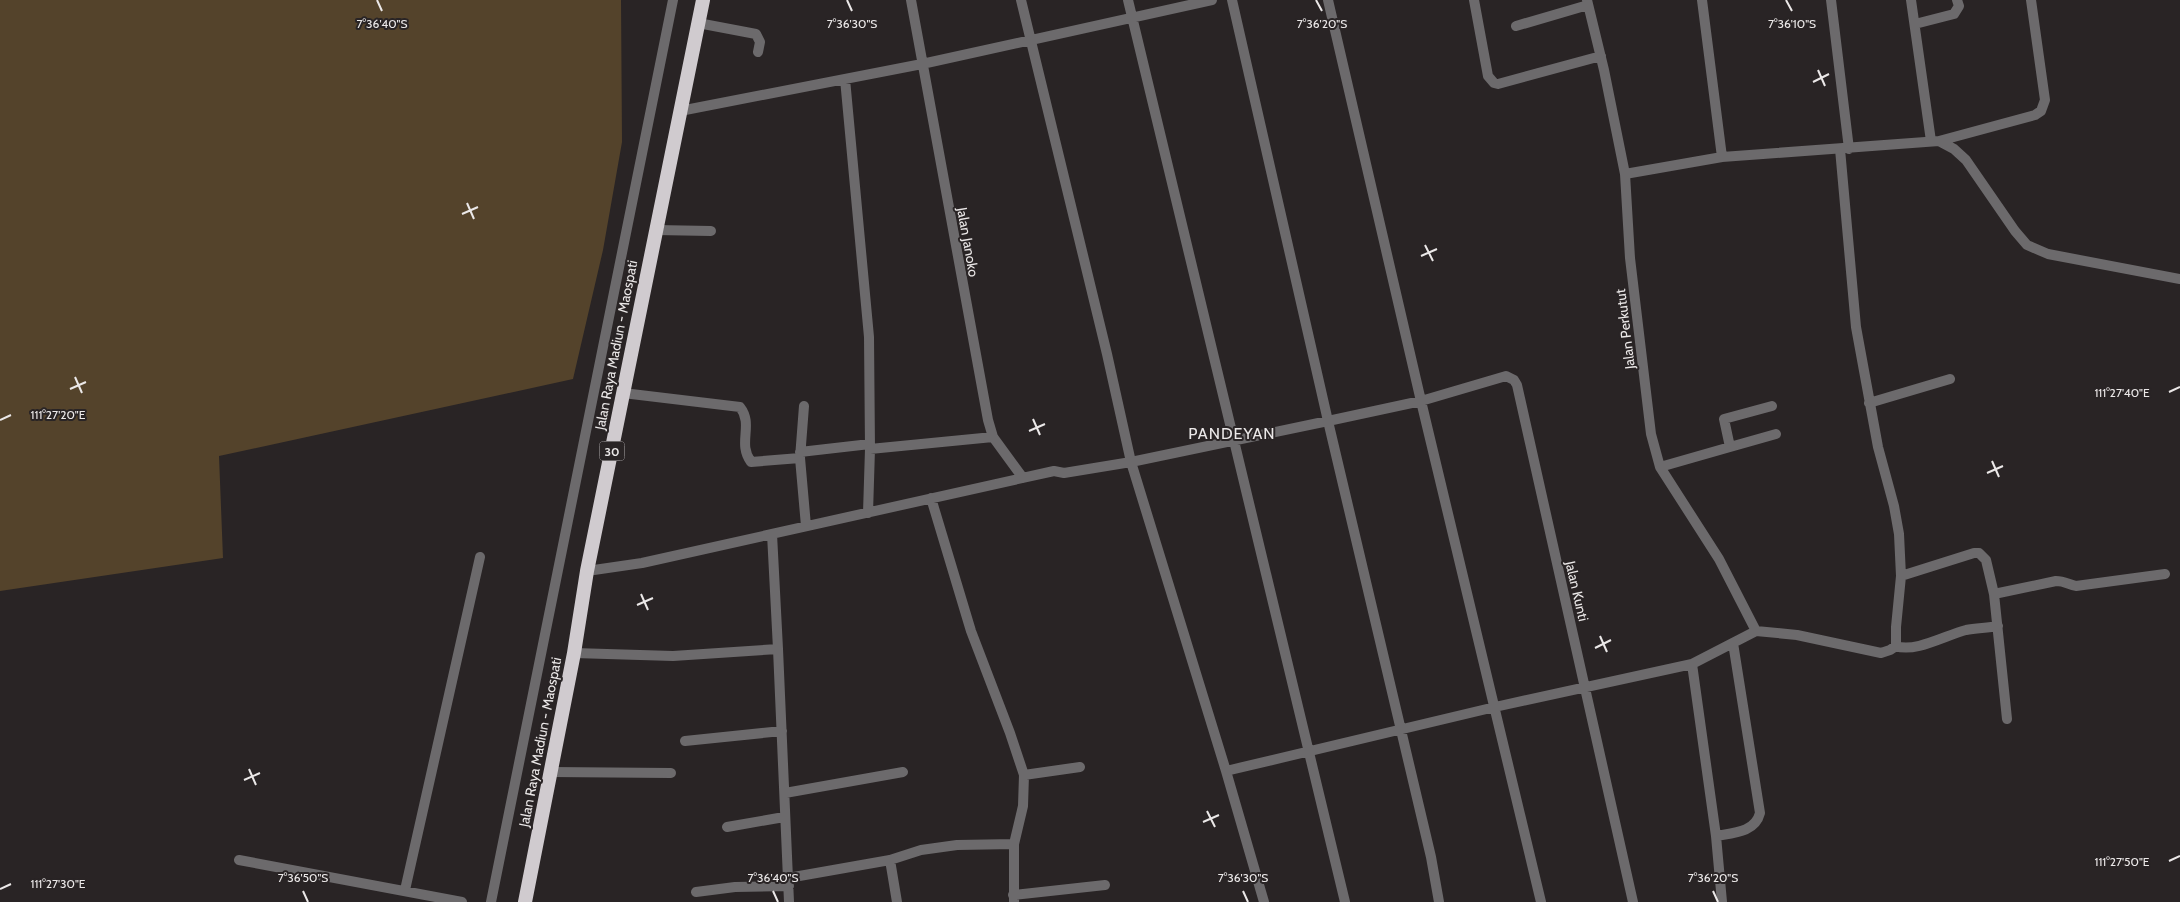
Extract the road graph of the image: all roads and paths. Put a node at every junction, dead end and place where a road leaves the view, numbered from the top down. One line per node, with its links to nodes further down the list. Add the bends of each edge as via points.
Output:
1 (673, 0): 91 (street)
2 (703, 0): 17 (highway, Jalan Raya Madiun - Maospati / 30)
3 (911, 0): 23 (street, Jalan Janoko)
4 (1021, 0): 20 (street)
5 (1128, 0): 16 (street)
6 (1212, 0): 16 (street)
7 (1232, 0): 39 (street)
8 (1328, 0): 35 (street)
9 (1474, 0): 22 (street, via 1488,76 1494,83)
10 (1702, 0): 28 (street)
11 (1831, 0): 27 (street)
12 (1911, 0): 18 (street)
13 (1957, 0): 18 (street, via 1959,6 1954,14)
14 (2031, 0): 26 (street, via 2044,83 2045,100 2041,111)
15 (1588, 3): 19 (street); 22 (street, Jalan Perkutut)
16 (1133, 18): 20 (street); 42 (street)
17 (698, 23): 21 (street, via 756,34 760,42); 25 (highway, Jalan Raya Madiun - Maospati / 30)
18 (1915, 24): 26 (street)
19 (1516, 26)
20 (1031, 40): 23 (street); 46 (street)
21 (758, 52)
22 (1601, 56): 29 (street, Jalan Perkutut)
23 (922, 64): 24 (street); 41 (street, Jalan Janoko)
24 (845, 79): 25 (street); 44 (street, via 869,337)
25 (680, 111): 30 (highway, Jalan Raya Madiun - Maospati / 30)
26 (1935, 141): 27 (street); 32 (street, via 1966,160 2028,245 2048,254)
27 (1845, 149): 28 (street); 36 (street, via 1856,327)
28 (1722, 157): 29 (street)
29 (1625, 174): 47 (street, Jalan Perkutut, via 1630,258 1651,434)
30 (656, 230): 31 (street); 34 (highway, Jalan Raya Madiun - Maospati / 30)
31 (711, 231)
32 (2180, 279)
33 (1950, 379): 36 (street)
34 (623, 394): 45 (street, via 740,407 746,415 745,453 751,462); 54 (highway, Jalan Raya Madiun - Maospati / 30)
35 (1421, 401): 39 (street); 65 (street, Jalan Kunti, via 1506,376 1517,385); 66 (street)
36 (1869, 403): 56 (street, via 1894,506)
37 (804, 406): 45 (street)
38 (1772, 406): 43 (street, via 1724,419)
39 (1328, 421): 42 (street); 68 (street)
40 (1776, 434): 43 (street)
41 (992, 437): 44 (street); 48 (street, Jalan Janoko)
42 (1234, 440): 46 (street); 71 (street)
43 (1730, 446): 47 (street)
44 (870, 447): 45 (street); 50 (street)
45 (800, 455): 51 (street)
46 (1131, 462): 48 (street); 73 (street)
47 (1660, 467): 59 (street, Jalan Perkutut, via 1719,559)
48 (1023, 478): 49 (street)
49 (931, 498): 50 (street); 77 (street, via 970,632)
50 (868, 513): 51 (street)
51 (806, 526): 52 (street)
52 (772, 534): 54 (street, via 642,563); 62 (street)
53 (480, 557): 87 (street)
54 (587, 571): 63 (highway, Jalan Raya Madiun - Maospati / 30)
55 (2165, 574): 57 (street, via 2076,586 2056,581)
56 (1901, 576): 57 (street, via 1968,554 1979,554 1986,560); 61 (street)
57 (1994, 594): 58 (street)
58 (1998, 626): 61 (street, via 1965,630 1903,648); 67 (street)
59 (1756, 631): 60 (street); 61 (street, via 1797,635 1881,653)
60 (1733, 643): 64 (street); 81 (street, via 1760,813 1747,829)
61 (1896, 646)
62 (778, 649): 63 (street, via 672,656); 69 (street)
63 (574, 653): 74 (highway, Jalan Raya Madiun - Maospati / 30)
64 (1692, 664): 65 (street); 81 (street)
65 (1584, 687): 66 (street); 99 (street, Jalan Kunti)
66 (1495, 707): 68 (street); 98 (street)
67 (2007, 719)
68 (1401, 730): 71 (street); 97 (street)
69 (782, 731): 70 (street); 78 (street)
70 (685, 741)
71 (1308, 752): 73 (street); 96 (street)
72 (1080, 768): 77 (street)
73 (1226, 771): 95 (street)
74 (551, 772): 76 (street); 92 (highway, Jalan Raya Madiun - Maospati / 30)
75 (903, 772): 78 (street)
76 (671, 773)
77 (1024, 775): 82 (street, via 1024,800)
78 (785, 794): 79 (street)
79 (784, 817): 80 (street); 85 (street)
80 (728, 827)
81 (1716, 836): 100 (street)
82 (1014, 844): 84 (street, via 957,845 921,850); 89 (street)
83 (239, 860): 87 (street)
84 (890, 860): 85 (street); 94 (street)
85 (788, 882): 88 (street); 93 (street)
86 (1105, 885): 89 (street)
87 (405, 890): 90 (street)
88 (696, 892)
89 (1013, 899)
90 (462, 902)
91 (491, 902)
92 (525, 902)
93 (790, 902)
94 (897, 902)
95 (1264, 902)
96 (1345, 902)
97 (1440, 902)
98 (1541, 902)
99 (1633, 902)
100 (1722, 902)

